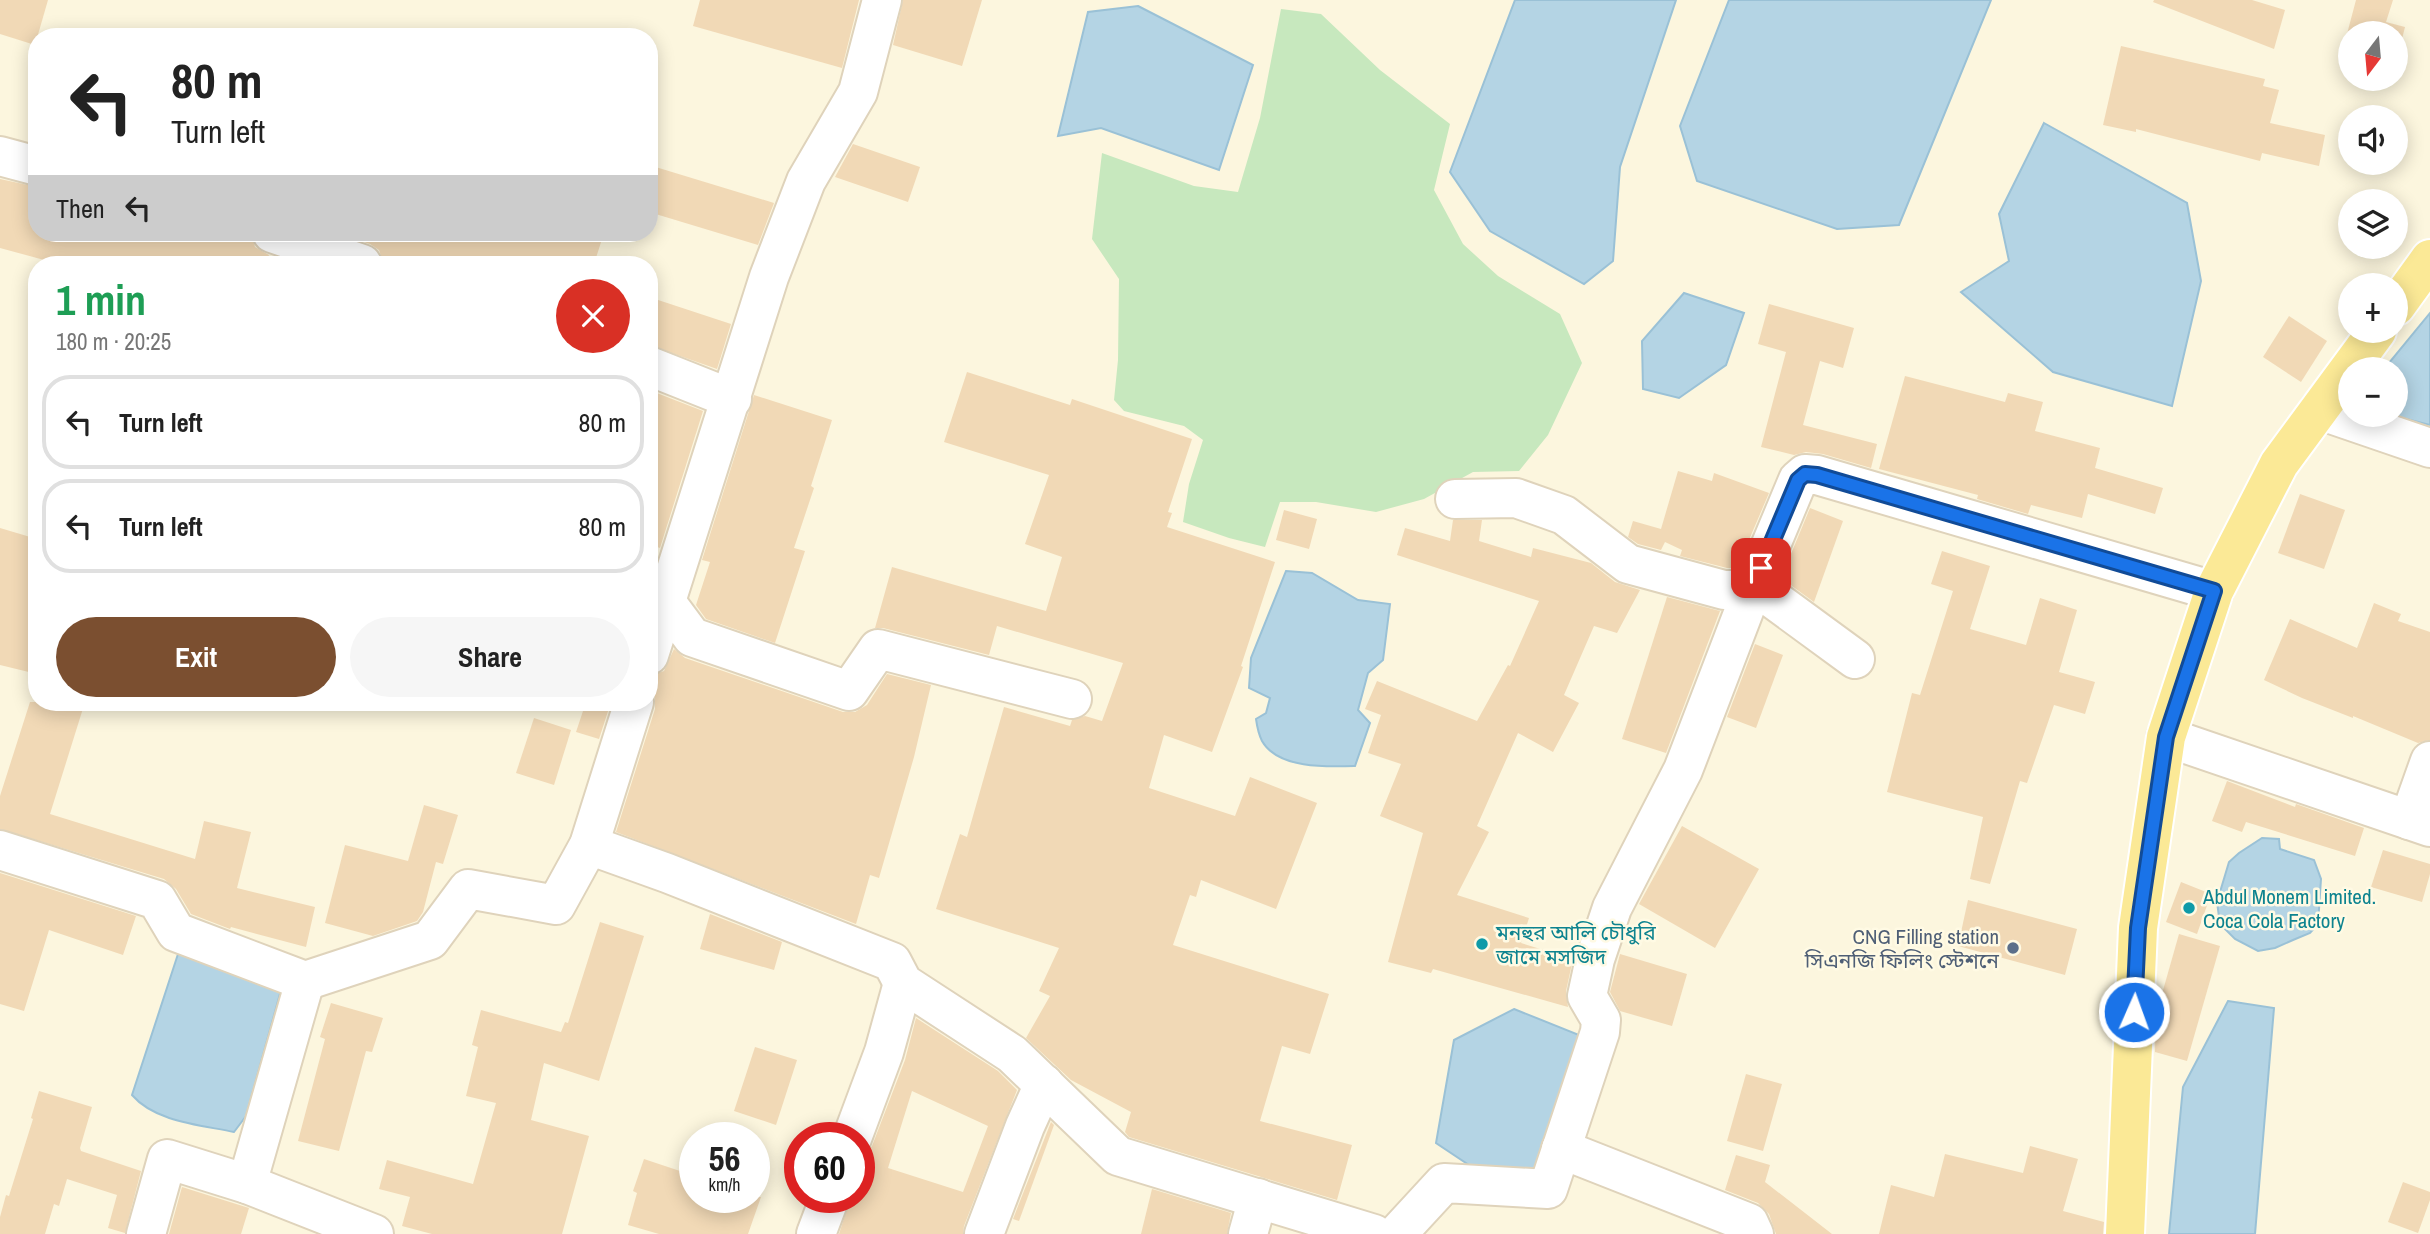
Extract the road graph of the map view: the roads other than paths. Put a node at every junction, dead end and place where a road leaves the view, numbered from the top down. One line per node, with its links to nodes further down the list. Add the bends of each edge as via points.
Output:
1 (882, 0): 10 (street, via 858,92 806,181 769,277)
2 (0, 156): 3 (street)
3 (28, 164)
4 (298, 242): 5 (street)
5 (339, 256)
6 (2430, 259): 7 (main road)
7 (2408, 289)
8 (2368, 343): 11 (main road)
9 (658, 370): 10 (street)
10 (732, 399): 16 (street)
11 (2319, 410): 12 (street); 15 (main road, via 2279,464)
12 (2430, 448)
13 (1455, 499): 14 (street, via 1517,498 1564,515 1628,564 1724,590)
14 (1752, 590): 15 (street, via 1798,480 1805,474); 18 (street, via 1769,596); 30 (street, via 1683,770 1612,908 1587,996 1601,1020 1600,1032)
15 (2214, 591): 21 (main road)
16 (666, 602): 17 (street); 19 (street, via 692,637 849,691 878,649)
17 (658, 627)
18 (1855, 659)
19 (1072, 699)
20 (631, 711): 24 (street)
21 (2166, 737): 23 (street); 41 (main road, via 2138,928)
22 (2430, 761): 23 (street)
23 (2420, 823)
24 (589, 845): 26 (street, via 556,905 468,888 430,940); 27 (street, via 892,962)
25 (0, 850): 26 (street, via 157,900 176,932)
26 (305, 981): 31 (street)
27 (903, 983): 28 (street, via 1012,1054); 29 (street)
28 (1044, 1084): 33 (street, via 1118,1156); 37 (street)
29 (858, 1122)
30 (1561, 1149): 39 (street, via 1548,1189 1444,1183); 40 (street, via 1749,1223)
31 (247, 1184): 34 (street, via 167,1159); 35 (street)
32 (824, 1213): 36 (street)
33 (1253, 1216): 38 (street)
34 (146, 1234)
35 (374, 1234)
36 (817, 1234)
37 (984, 1234)
38 (1374, 1234)
39 (1397, 1234)
40 (1754, 1234)
41 (2125, 1234)

